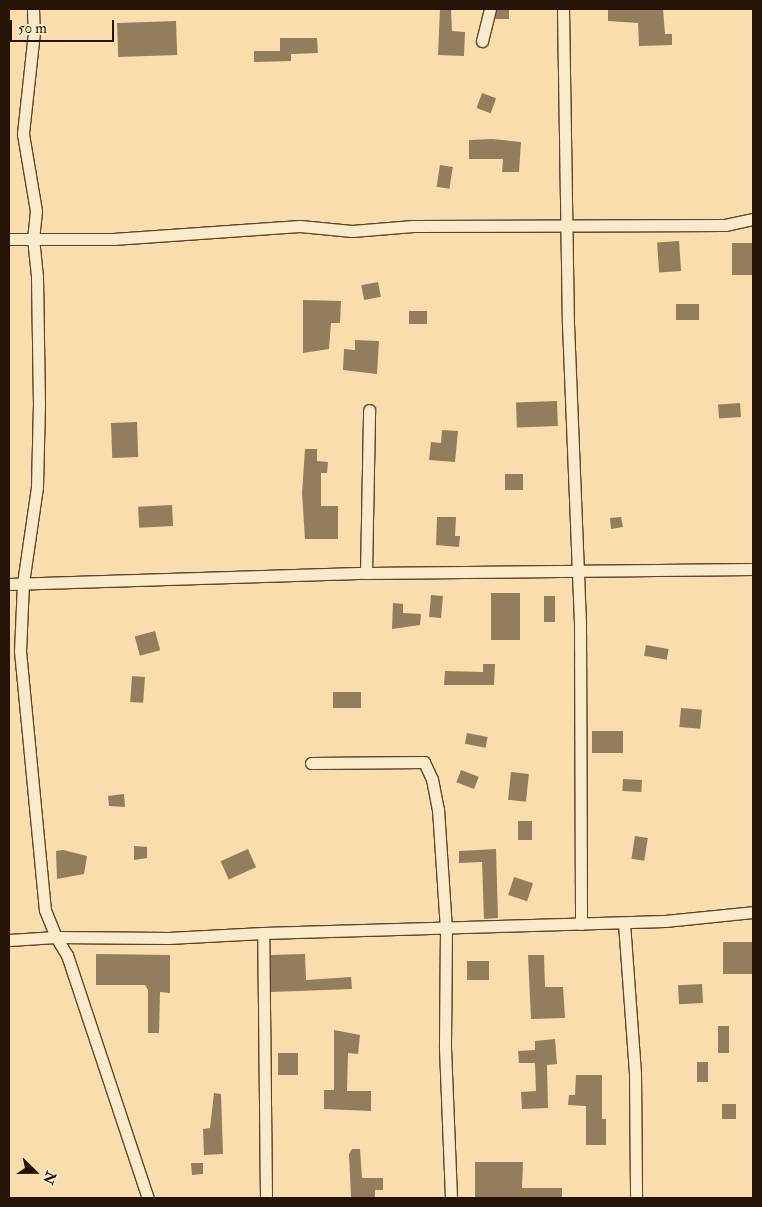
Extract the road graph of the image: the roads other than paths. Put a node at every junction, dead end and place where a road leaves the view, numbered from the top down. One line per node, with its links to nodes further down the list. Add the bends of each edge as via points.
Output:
1 (33, 9): 7 (street, via 34,32 23,134 36,211)
2 (490, 9): 4 (street)
3 (563, 9): 6 (street)
4 (482, 41)
5 (753, 219): 6 (street, via 725,225)
6 (567, 224): 7 (street, via 413,226 352,231 300,226 113,239); 11 (street)
7 (33, 238): 8 (street); 13 (street, via 39,355 37,487)
8 (9, 239)
9 (368, 410): 12 (street)
10 (753, 569): 11 (street)
11 (576, 571): 12 (street); 18 (street, via 582,739)
12 (366, 573): 13 (street)
13 (23, 583): 14 (street); 21 (street, via 20,651 30,772 46,910)
14 (9, 584)
15 (311, 763): 19 (street, via 424,762 432,779 438,809)
16 (753, 912): 17 (street)
17 (624, 923): 18 (street); 26 (street, via 635,1074)
18 (581, 924): 19 (street)
19 (446, 929): 20 (street); 25 (street, via 445,1048)
20 (263, 933): 21 (street, via 168,938); 24 (street)
21 (56, 937): 22 (street); 23 (street, via 67,955)
22 (9, 940)
23 (148, 1198)
24 (266, 1198)
25 (451, 1198)
26 (636, 1198)

